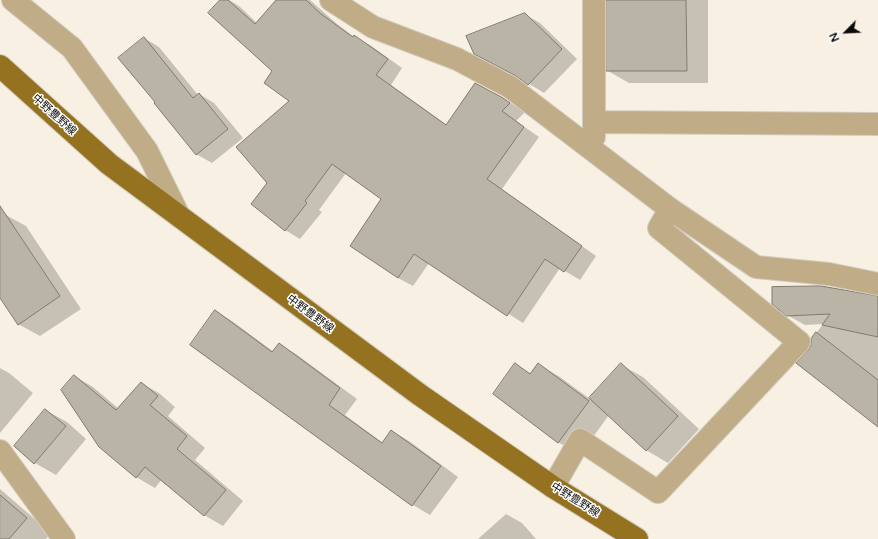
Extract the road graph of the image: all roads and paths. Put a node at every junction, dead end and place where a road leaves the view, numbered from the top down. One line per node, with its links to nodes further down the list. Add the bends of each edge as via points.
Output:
1 (13, 0): 9 (street, via 72,48 147,151)
2 (331, 0): 7 (street, via 373,27 457,59 510,87)
3 (594, 0): 5 (street)
4 (0, 66): 9 (main road, 中野豊野線, via 109,164)
5 (594, 122): 6 (street); 7 (street)
6 (878, 124)
7 (594, 150): 8 (street)
8 (670, 209): 10 (street, via 756,267 830,274); 12 (street, via 659,228 800,342 658,492 580,440)
9 (179, 216): 12 (main road, 中野豊野線, via 420,395)
10 (878, 284)
11 (0, 451): 13 (street)
12 (553, 487): 14 (main road, 中野豊野線)
13 (64, 539)
14 (637, 539)

